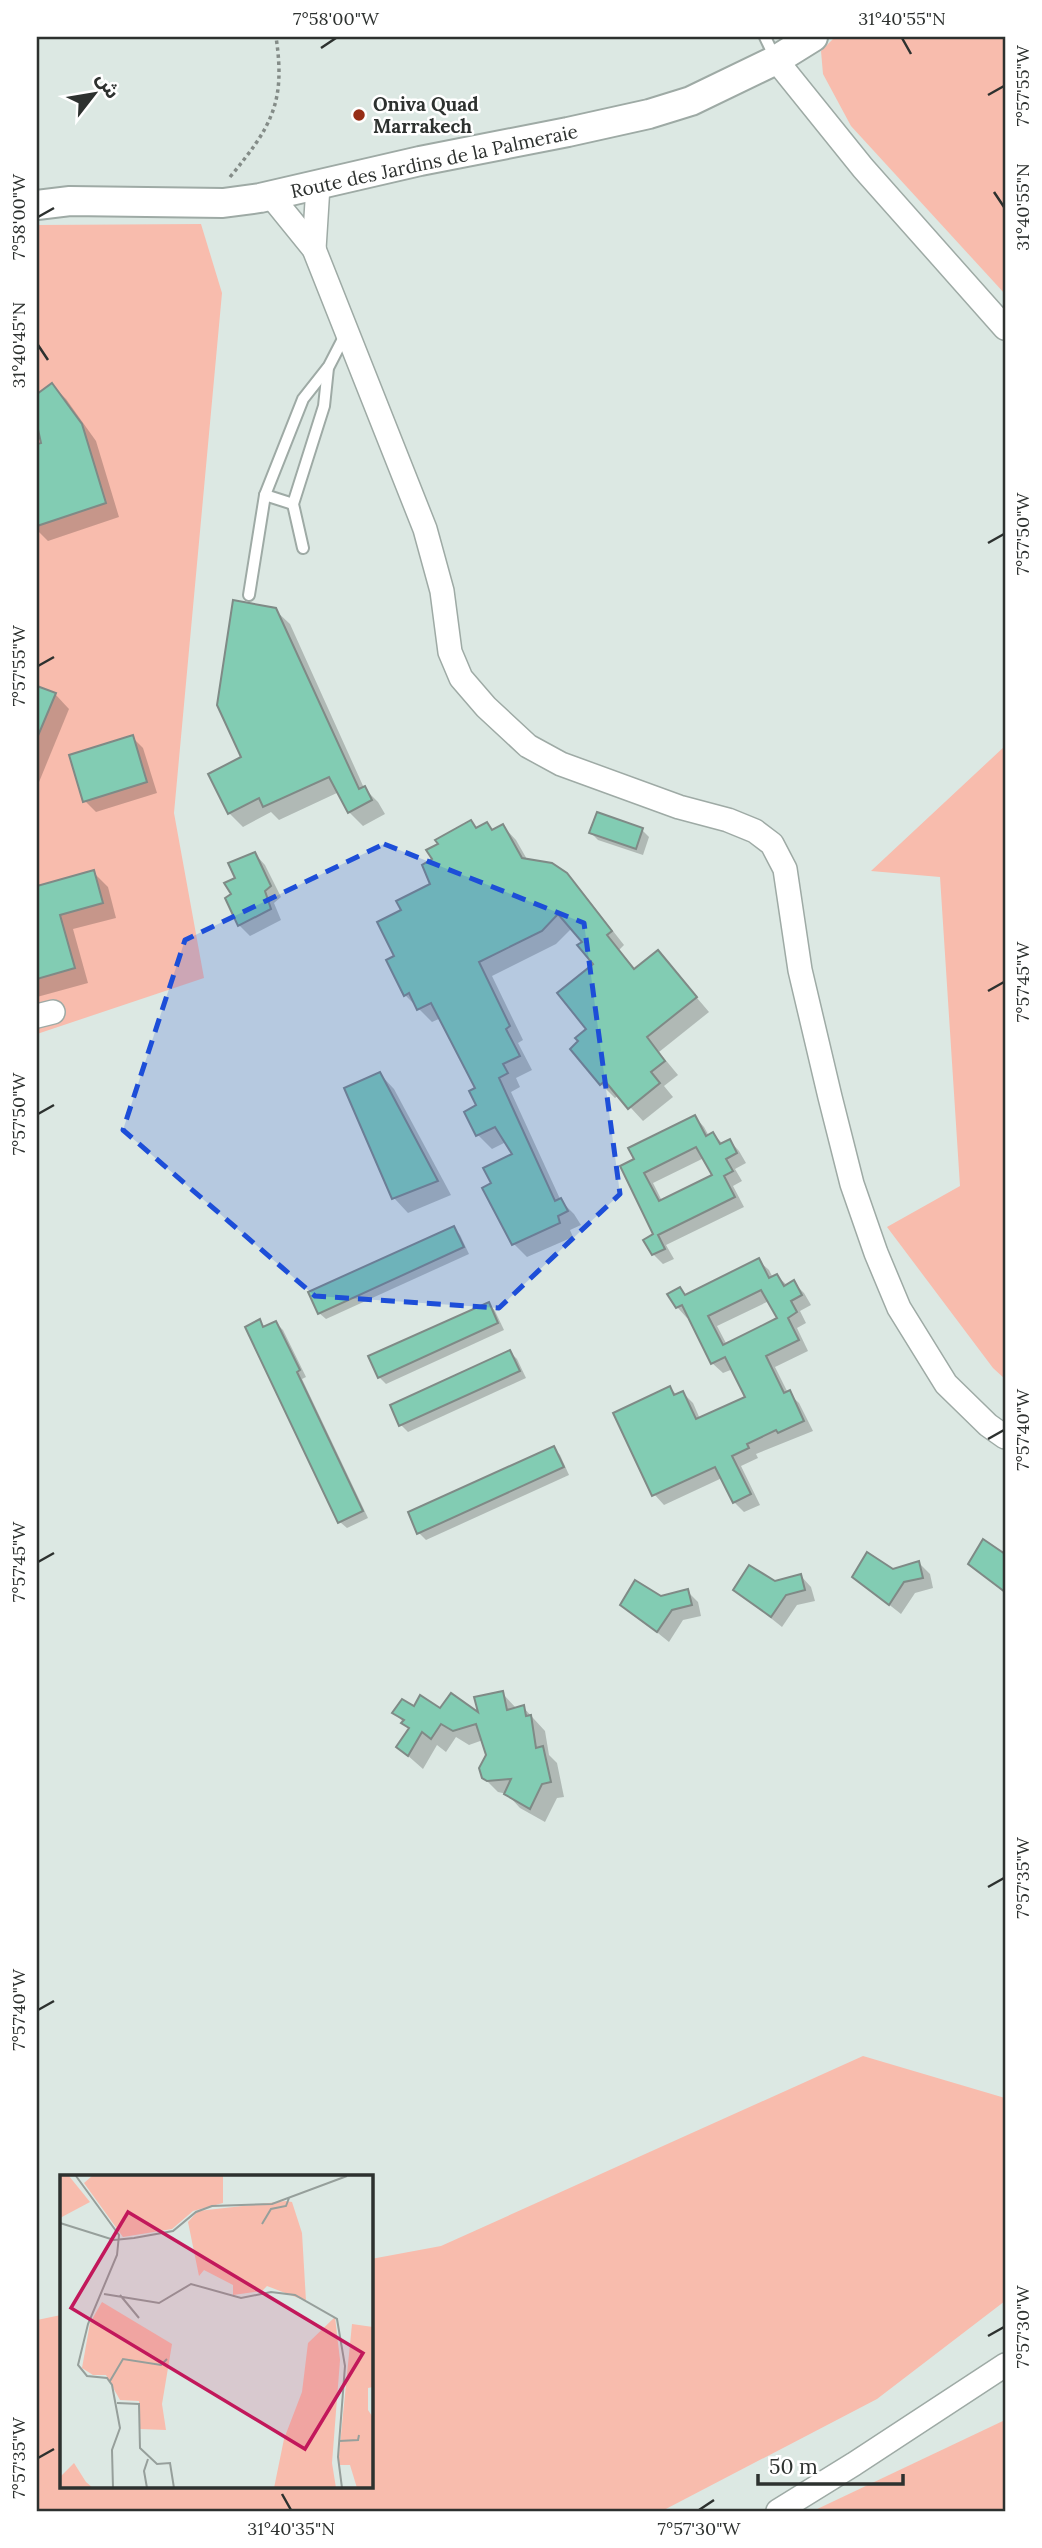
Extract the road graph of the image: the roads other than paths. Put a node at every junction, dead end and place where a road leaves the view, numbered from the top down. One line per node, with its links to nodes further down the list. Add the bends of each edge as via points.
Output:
1 (813, 37): 2 (street, Route des Jardins de la Palmeraie)
2 (771, 49): 3 (street, Route des Jardins de la Palmeraie, via 691,101 649,114); 7 (street, via 863,168)
3 (318, 186): 4 (street, Route des Jardins de la Palmeraie); 6 (street)
4 (271, 196): 5 (street, Route des Jardins de la Palmeraie, via 210,203 70,201); 6 (street)
5 (37, 205)
6 (313, 249): 8 (street)
7 (1005, 328)
8 (346, 332): 9 (lane); 14 (street, via 428,539 442,591 450,652 461,678 528,746 561,764 728,820 772,844 785,869 800,970 827,1085 852,1184 876,1253 899,1308 946,1384)
9 (329, 366): 10 (lane, via 303,399); 11 (lane, via 324,405)
10 (265, 495): 11 (lane); 13 (lane)
11 (293, 504): 12 (lane)
12 (303, 548)
13 (249, 595)
14 (1005, 1437)
15 (1005, 2365): 16 (street)
16 (778, 2511)

